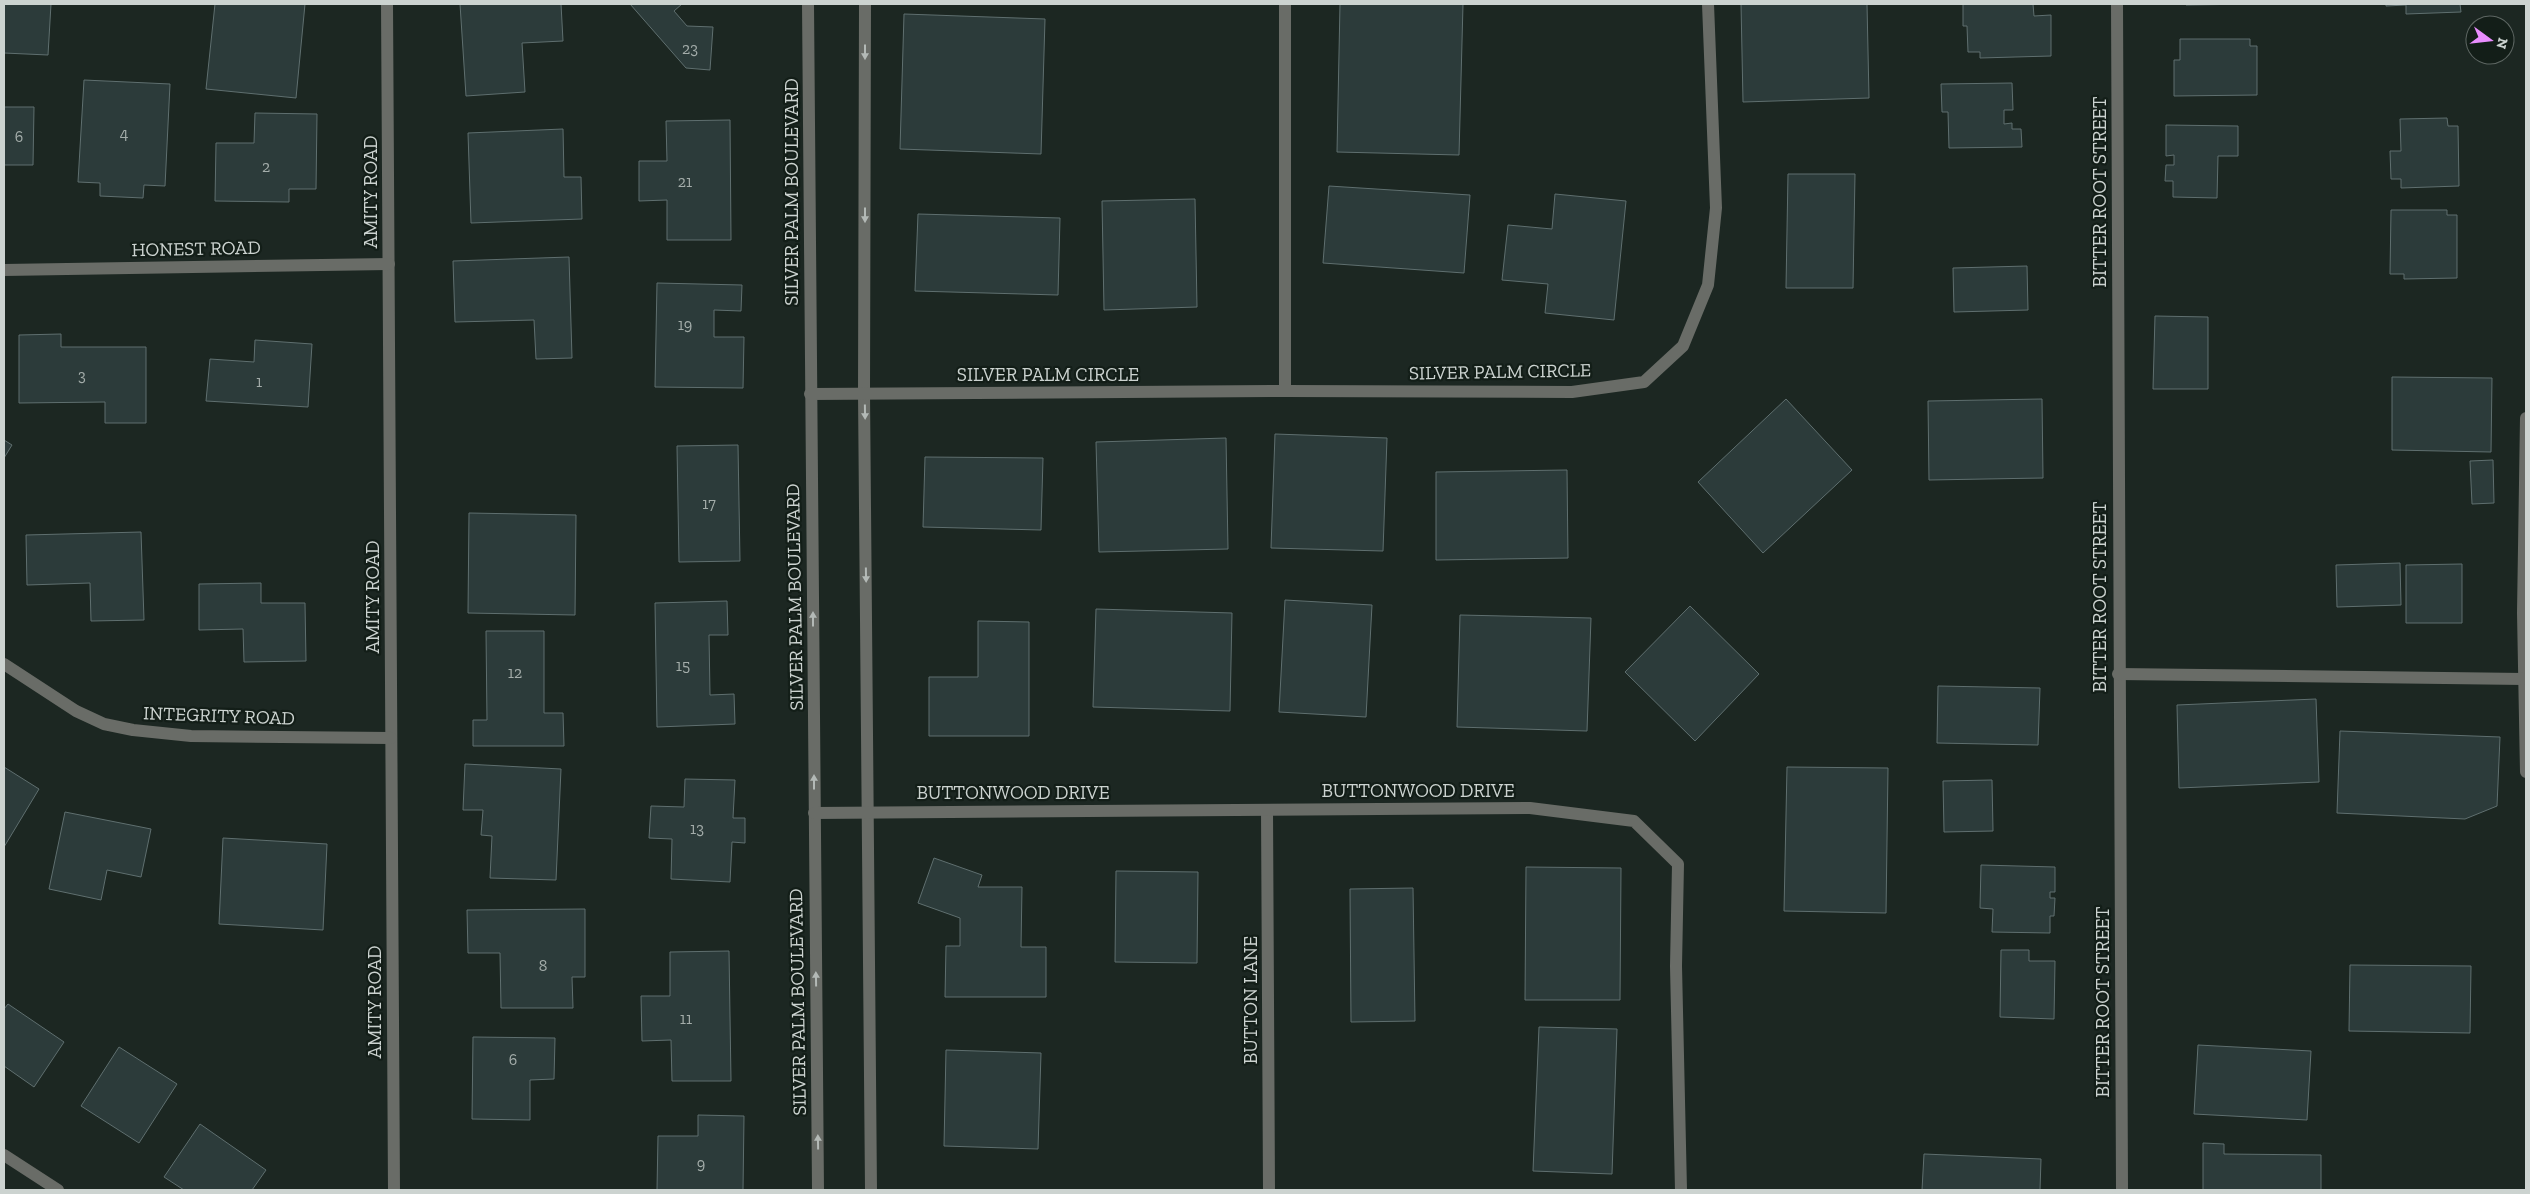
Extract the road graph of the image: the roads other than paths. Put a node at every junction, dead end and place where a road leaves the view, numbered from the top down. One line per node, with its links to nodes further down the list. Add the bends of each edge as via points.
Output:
1 (387, 4): 7 (street, AMITY ROAD)
2 (808, 4): 11 (street, SILVER PALM BOULEVARD)
3 (865, 4): 10 (street, one-way to 10)
4 (1285, 4): 9 (street)
5 (1708, 4): 9 (street, SILVER PALM CIRCLE, via 1716,208 1708,285 1682,346 1644,382 1572,392)
6 (2117, 4): 15 (street, BITTER ROOT STREET)
7 (389, 264): 8 (street, HONEST ROAD); 17 (street, AMITY ROAD)
8 (4, 270)
9 (1285, 391): 10 (street, SILVER PALM CIRCLE)
10 (864, 393): 11 (street, SILVER PALM CIRCLE); 20 (street, one-way to 20)
11 (810, 394): 21 (street, SILVER PALM BOULEVARD, one-way to 11)
12 (2526, 418): 13 (street)
13 (2525, 613): 16 (street)
14 (4, 664): 17 (street, INTEGRITY ROAD, via 76,711 104,724 133,730 191,736)
15 (2118, 674): 16 (street); 29 (street, BITTER ROOT STREET)
16 (2524, 679): 18 (street)
17 (391, 738): 24 (street, AMITY ROAD)
18 (2526, 772)
19 (1267, 810): 20 (street, BUTTONWOOD DRIVE); 27 (street, BUTTON LANE); 28 (street, BUTTONWOOD DRIVE, via 1530,808 1634,821 1678,864 1676,966)
20 (869, 812): 21 (street, BUTTONWOOD DRIVE); 26 (street)
21 (814, 813): 25 (street, SILVER PALM BOULEVARD, one-way to 21)
22 (4, 1155): 23 (street)
23 (58, 1190)
24 (394, 1190)
25 (818, 1190)
26 (871, 1190)
27 (1269, 1190)
28 (1681, 1190)
29 (2122, 1190)

